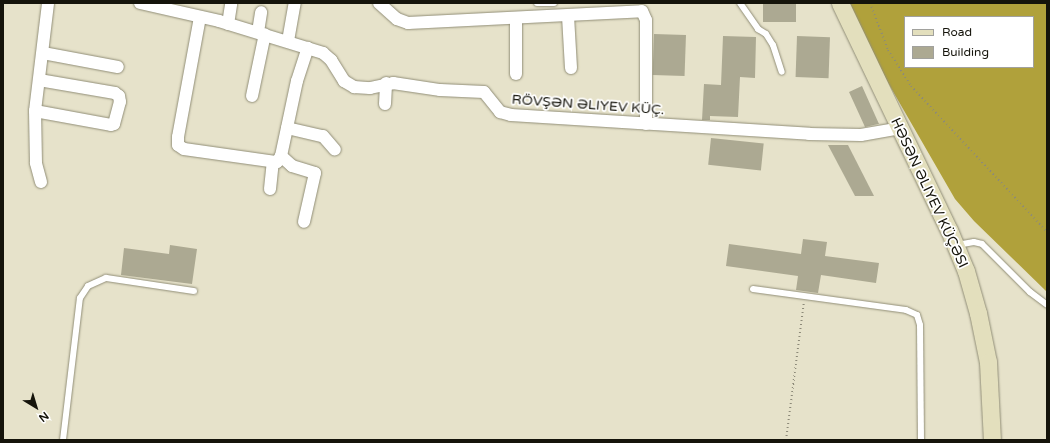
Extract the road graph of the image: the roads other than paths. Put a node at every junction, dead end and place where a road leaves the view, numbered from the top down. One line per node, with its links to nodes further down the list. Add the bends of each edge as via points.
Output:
1 (48, 3): 19 (street)
2 (140, 3): 10 (street, RÖVŞƏN ƏLIYEV KÜÇ.)
3 (295, 3): 17 (street)
4 (379, 3): 14 (street, via 402,22)
5 (537, 3): 6 (lane)
6 (554, 3)
7 (740, 3): 22 (lane, via 773,45)
8 (840, 3): 31 (main road, HƏSƏN ƏLIYEV KÜÇƏSI)
9 (231, 4): 15 (street)
10 (163, 6): 13 (street, RÖVŞƏN ƏLIYEV KÜÇ.)
11 (262, 12): 16 (street)
12 (568, 16): 14 (street); 21 (street); 29 (street, via 637,10 644,14)
13 (200, 17): 15 (street, RÖVŞƏN ƏLIYEV KÜÇ.); 33 (street, via 178,145 184,149)
14 (516, 18): 23 (street)
15 (228, 24): 16 (street, RÖVŞƏN ƏLIYEV KÜÇ.)
16 (261, 33): 17 (street, RÖVŞƏN ƏLIYEV KÜÇ.); 26 (street)
17 (288, 41): 18 (street, RÖVŞƏN ƏLIYEV KÜÇ.)
18 (308, 48): 25 (street, RÖVŞƏN ƏLIYEV KÜÇ., via 326,55 348,84 362,88); 30 (street, via 298,76)
19 (43, 53): 20 (street); 24 (street)
20 (118, 67)
21 (571, 68)
22 (782, 72)
23 (516, 74)
24 (39, 80): 28 (street); 28 (street, via 115,93 119,96 120,102 114,124 111,126)
25 (386, 83): 27 (street); 29 (street, RÖVŞƏN ƏLIYEV KÜÇ., via 440,90 484,92 500,112 511,115)
26 (252, 96)
27 (385, 104)
28 (35, 111): 34 (street, via 36,163)
29 (646, 124): 31 (street, RÖVŞƏN ƏLIYEV KÜÇ., via 850,135)
30 (287, 128): 32 (street, via 323,136); 33 (street)
31 (900, 128): 37 (main road, HƏSƏN ƏLIYEV KÜÇƏSI)
32 (336, 150)
33 (277, 159): 35 (street); 36 (street, via 315,173)
34 (41, 182)
35 (270, 189)
36 (304, 222)
37 (956, 245): 40 (lane, via 974,242 982,244 1030,292); 43 (main road, HƏSƏN ƏLIYEV KÜÇƏSI, via 984,337 991,383)
38 (753, 289): 42 (lane, via 906,310 916,315 920,325)
39 (194, 291): 41 (lane, via 106,278 88,286 80,298)
40 (1047, 305)
41 (63, 440)
42 (921, 440)
43 (992, 440)

